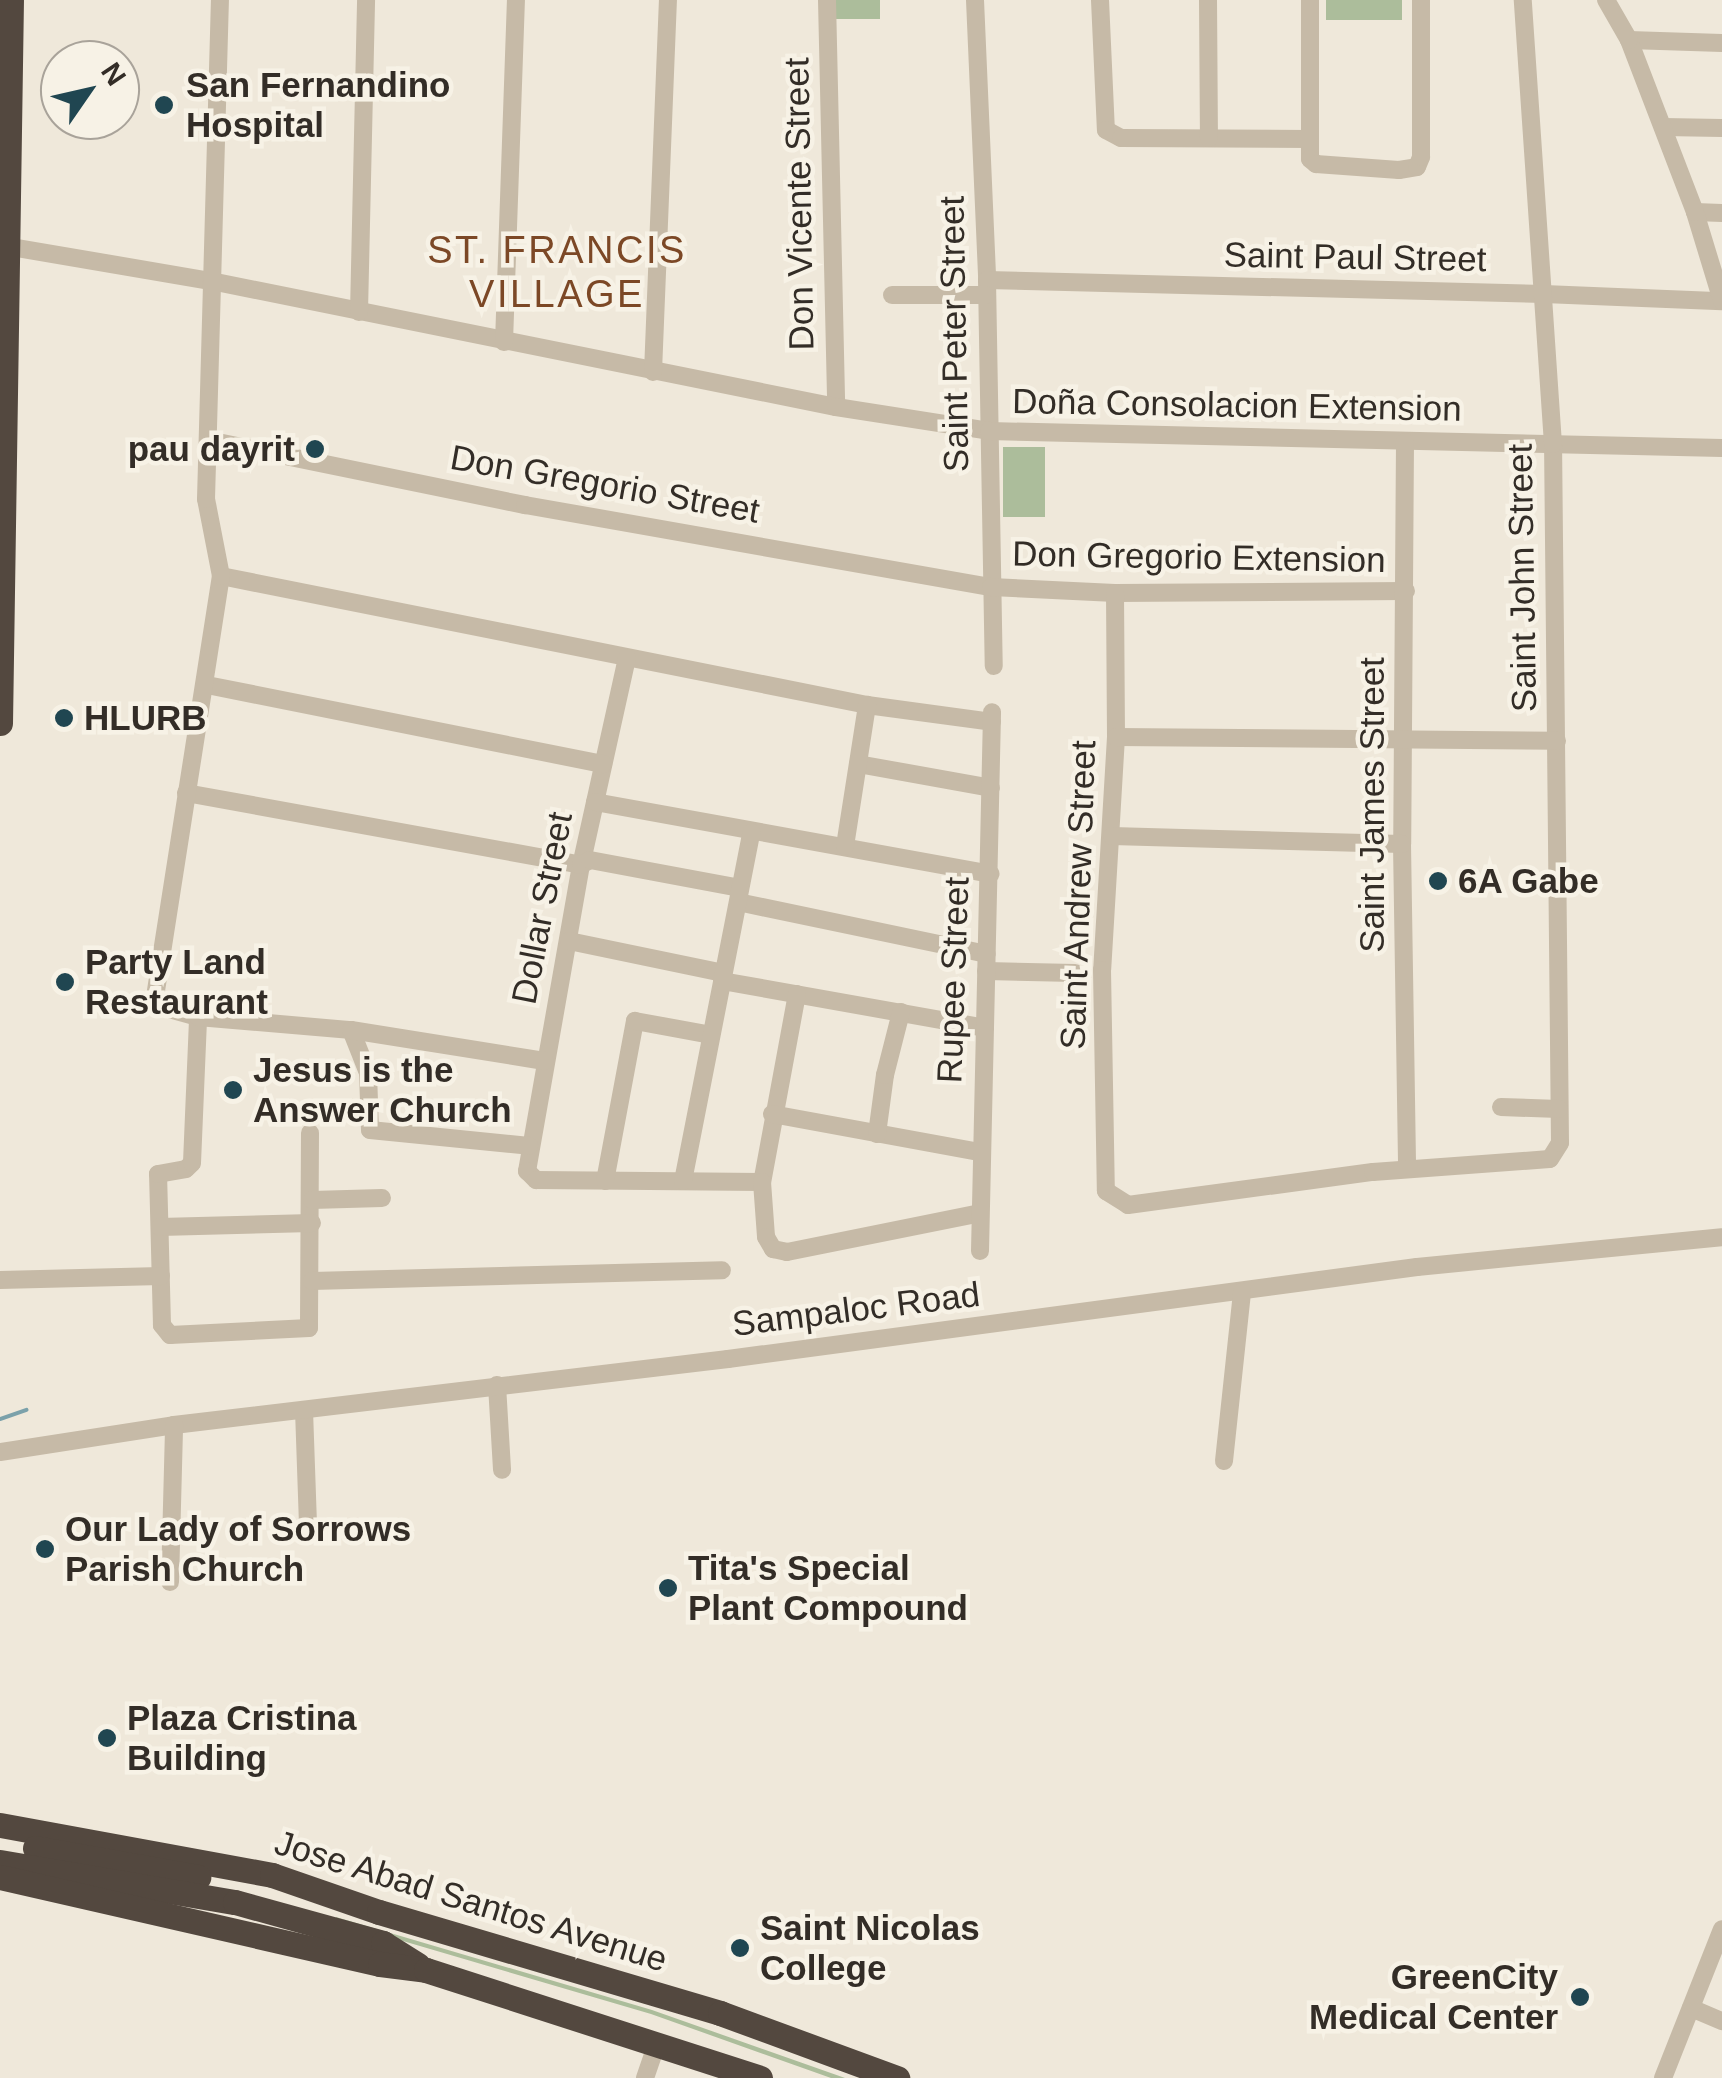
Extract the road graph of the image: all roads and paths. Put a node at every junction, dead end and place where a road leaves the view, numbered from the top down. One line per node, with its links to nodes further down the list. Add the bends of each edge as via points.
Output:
1 (11, 0): 16 (highway)
2 (220, 0): 24 (street)
3 (366, 0): 29 (street)
4 (516, 0): 30 (street)
5 (668, 0): 31 (street)
6 (827, 0): 32 (street, Don Vicente Street)
7 (975, 0): 25 (street, Saint Peter Street)
8 (1100, 0): 19 (street, via 1106,130 1121,138)
9 (1208, 0): 19 (street)
10 (1310, 0): 20 (street)
11 (1421, 0): 20 (street, via 1417,166 1316,164)
12 (1523, 0): 26 (street, Saint John Street)
13 (1606, 0): 14 (street)
14 (1629, 40): 15 (street); 17 (street)
15 (1722, 43)
16 (4, 116): 23 (highway)
17 (1663, 127): 18 (street); 21 (street)
18 (1722, 128)
19 (1209, 138): 20 (street)
20 (1310, 139)
21 (1695, 212): 22 (street); 28 (street)
22 (1722, 212)
23 (4, 245): 24 (street, Doña Consolacion Extension); 40 (highway)
24 (212, 281): 29 (street, Doña Consolacion Extension); 34 (street)
25 (987, 287): 26 (street, Saint Paul Street); 27 (street, Saint Paul Street); 33 (street, Saint Peter Street)
26 (1544, 294): 28 (street, Saint Paul Street); 36 (street, Saint John Street)
27 (892, 295)
28 (1722, 301)
29 (359, 312): 30 (street, Doña Consolacion Extension)
30 (504, 342): 31 (street, Doña Consolacion Extension)
31 (654, 372): 32 (street, Doña Consolacion Extension)
32 (836, 407): 33 (street, Doña Consolacion Extension)
33 (989, 431): 35 (street, Doña Consolacion Extension); 39 (street, Saint Peter Street)
34 (208, 440): 38 (street, via 206,500); 39 (street, Don Gregorio Street, via 525,505)
35 (1405, 442): 36 (street, Doña Consolacion Extension); 41 (street, Saint James Street)
36 (1553, 444): 37 (street, Doña Consolacion Extension); 49 (street, Saint John Street)
37 (1722, 448)
38 (221, 576): 43 (street); 45 (street)
39 (990, 587): 42 (street, Don Gregorio Extension); 44 (street, Saint Peter Street)
40 (1, 588): 47 (highway)
41 (1406, 591): 42 (street, Don Gregorio Extension); 50 (street, Saint James Street)
42 (1115, 593): 48 (street, Saint Andrew Street)
43 (628, 658): 46 (street); 51 (street, Dollar Street)
44 (994, 666)
45 (207, 685): 51 (street); 54 (street)
46 (867, 706): 52 (street); 53 (street, Rupee Street, via 992,717)
47 (0, 723)
48 (1116, 737): 50 (street); 57 (street, Saint Andrew Street)
49 (1557, 741): 50 (street); 75 (street, Saint John Street)
50 (1404, 743): 58 (street, Saint James Street)
51 (602, 764): 55 (street, Dollar Street)
52 (858, 764): 53 (street); 59 (street)
53 (991, 788): 61 (street, Rupee Street)
54 (186, 793): 60 (street); 69 (street, via 154,996 158,1006)
55 (595, 802): 56 (street); 60 (street, Dollar Street)
56 (751, 833): 59 (street); 62 (street)
57 (1112, 836): 58 (street); 81 (street, Saint Andrew Street, via 1102,970 1105,1186 1112,1196 1128,1205)
58 (1402, 844): 81 (street, Saint James Street)
59 (845, 846): 61 (street)
60 (581, 865): 62 (street, via 590,860); 63 (street, Dollar Street)
61 (990, 874): 64 (street, Rupee Street)
62 (738, 895): 64 (street); 66 (street)
63 (570, 941): 66 (street); 73 (street, Dollar Street)
64 (987, 962): 65 (street); 70 (street, Rupee Street)
65 (1075, 973)
66 (722, 977): 67 (street); 72 (street)
67 (797, 994): 68 (street); 76 (street)
68 (902, 1012): 70 (street); 78 (street)
69 (198, 1018): 71 (street); 89 (street, via 192,1163 158,1174)
70 (985, 1028): 80 (street, Rupee Street)
71 (351, 1030): 73 (street); 79 (street, via 368,1073 370,1130)
72 (711, 1035): 82 (street, via 635,1022); 83 (street)
73 (545, 1062): 79 (street, Dollar Street)
74 (1501, 1107): 75 (street)
75 (1559, 1109): 81 (street, Saint John Street, via 1555,1155 1544,1160)
76 (772, 1114): 78 (street); 84 (street)
77 (310, 1132): 86 (street)
78 (877, 1134): 80 (street)
79 (528, 1146): 82 (street, Dollar Street, via 527,1171 536,1180)
80 (980, 1152): 87 (street, Rupee Street)
81 (1407, 1169)
82 (605, 1181): 83 (street)
83 (684, 1182): 84 (street)
84 (762, 1182): 87 (street, via 766,1237 773,1248 788,1252)
85 (382, 1198): 86 (street)
86 (312, 1200): 88 (street)
87 (980, 1213): 91 (street, Rupee Street)
88 (312, 1224): 89 (street); 95 (street)
89 (160, 1227): 93 (street)
90 (1722, 1237): 96 (street, Sampaloc Road)
91 (980, 1251)
92 (722, 1270): 95 (street)
93 (161, 1276): 94 (street); 95 (street, via 162,1326 170,1335 305,1331)
94 (0, 1280)
95 (312, 1281)
96 (1242, 1292): 97 (street, Sampaloc Road); 101 (street)
97 (497, 1385): 98 (street, Sampaloc Road); 102 (street)
98 (304, 1410): 99 (street, Sampaloc Road); 103 (street)
99 (174, 1425): 100 (street, Sampaloc Road); 104 (street)
100 (0, 1452)
101 (1224, 1461)
102 (502, 1470)
103 (308, 1524)
104 (170, 1582)
105 (4, 1829): 110 (highway); 111 (highway, Jose Abad Santos Avenue, via 272,1875)
106 (0, 1862): 110 (highway)
107 (0, 1877): 109 (highway)
108 (0, 1887): 109 (highway)
109 (32, 1888): 113 (highway)
110 (236, 1893): 111 (highway); 113 (highway, via 383,1943)
111 (379, 1912): 119 (highway, Jose Abad Santos Avenue, via 720,2013)
112 (1722, 1929): 114 (street)
113 (426, 1970): 116 (highway)
114 (1691, 2008): 115 (street); 120 (street)
115 (1722, 2022)
116 (657, 2043): 117 (street); 118 (highway)
117 (645, 2078)
118 (760, 2078)
119 (897, 2078)
120 (1662, 2078)

